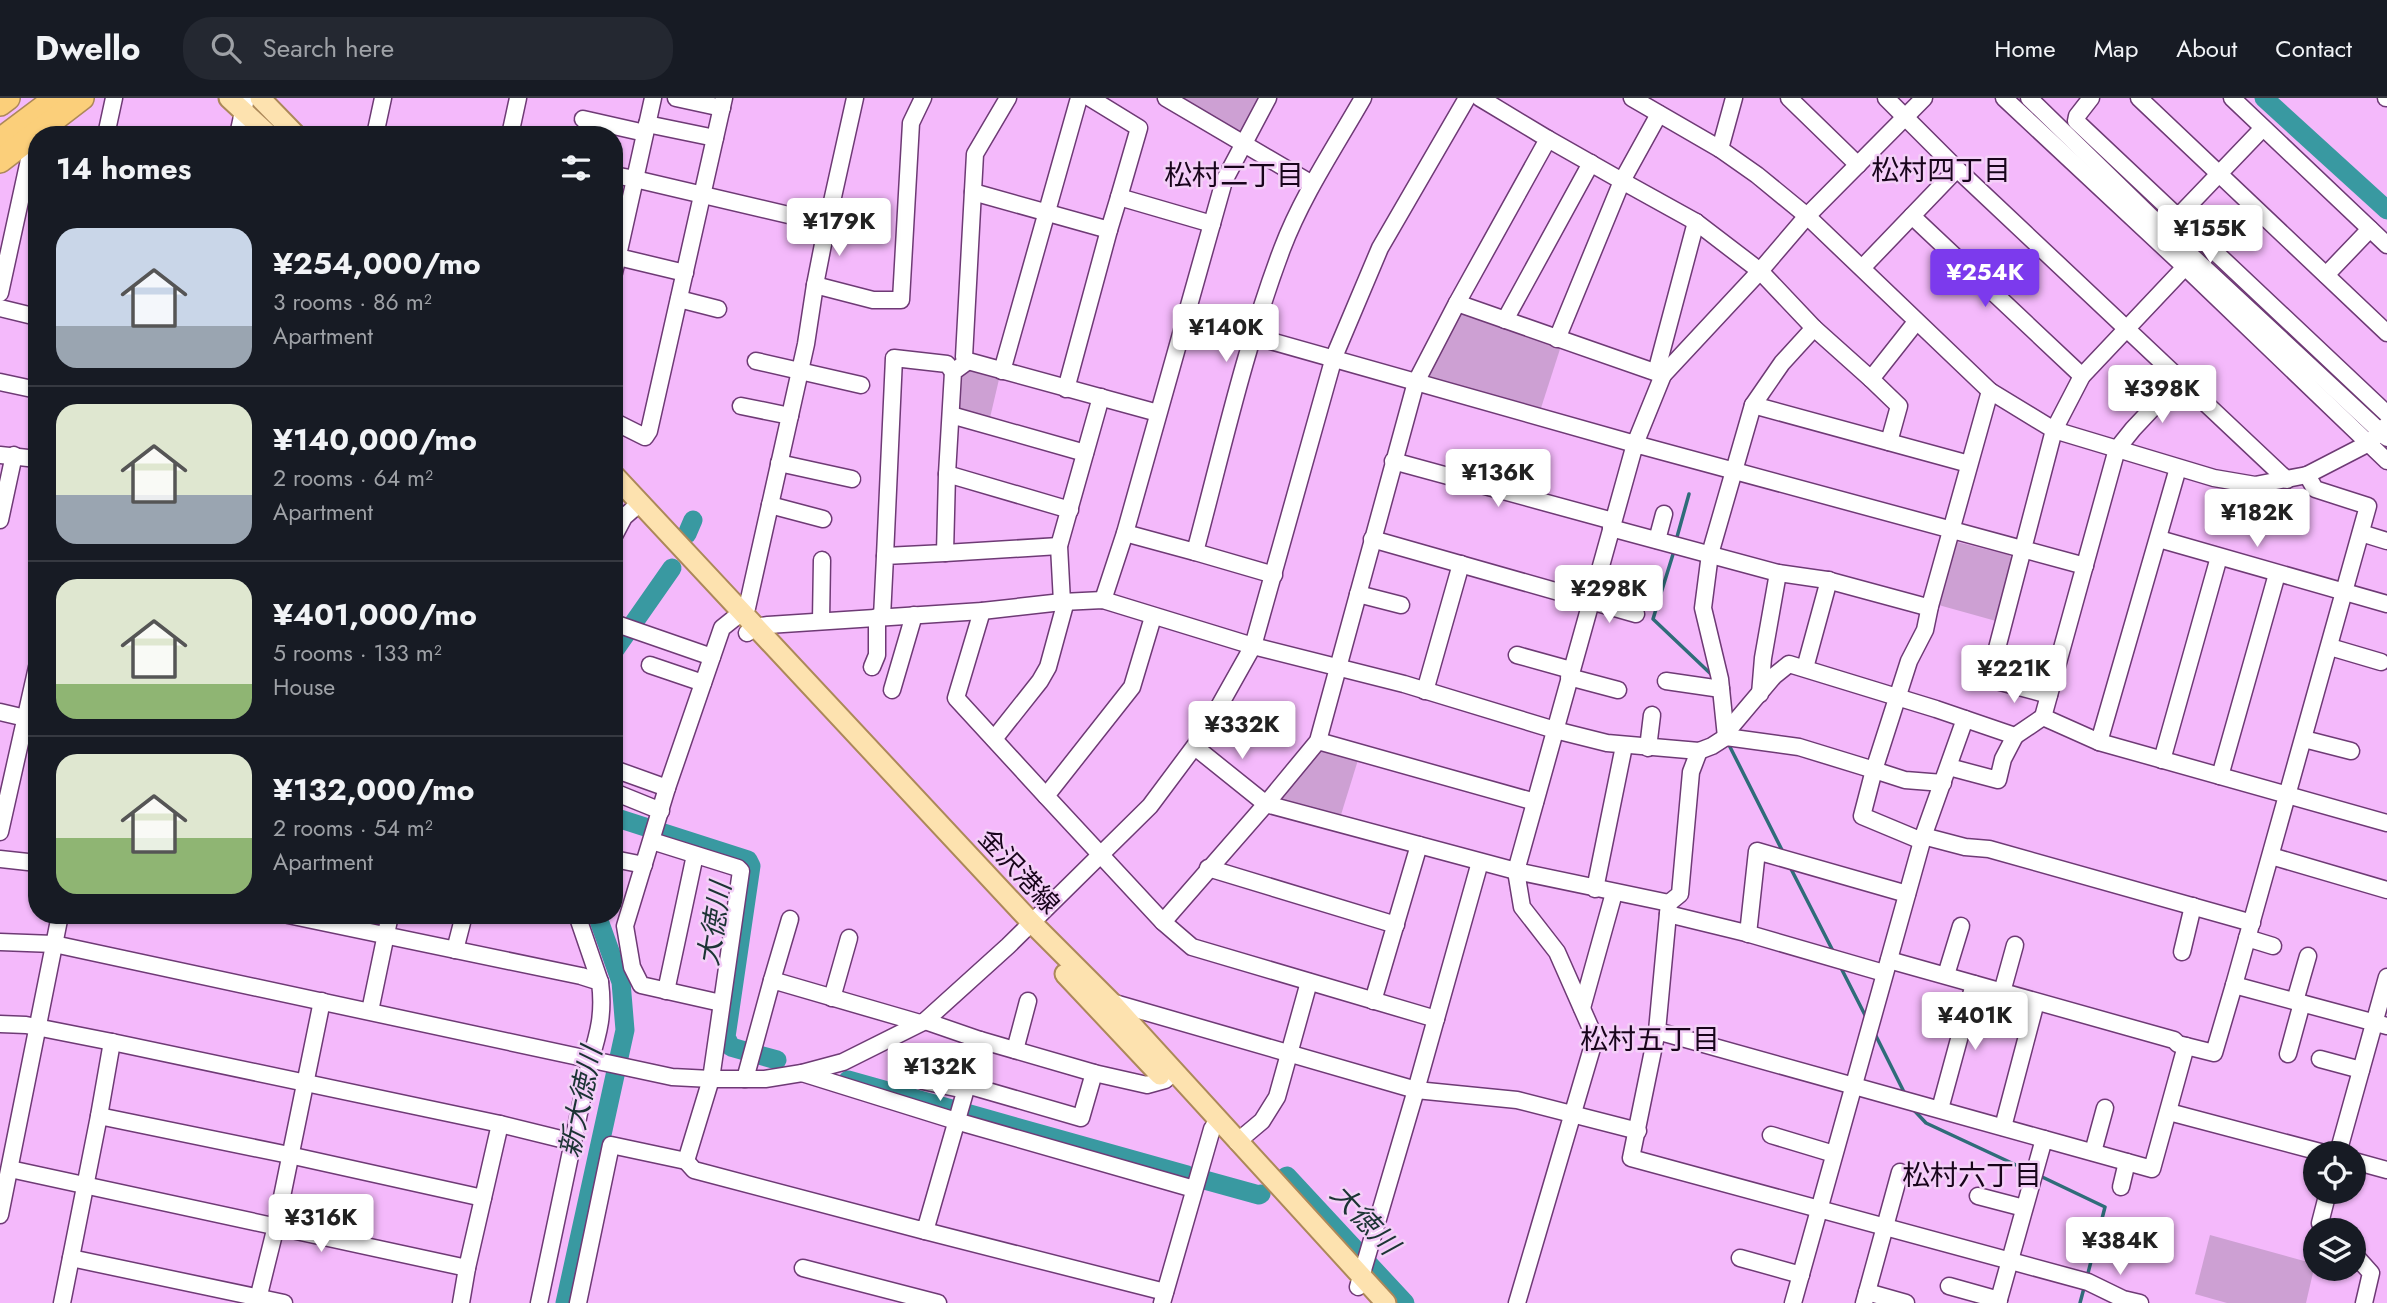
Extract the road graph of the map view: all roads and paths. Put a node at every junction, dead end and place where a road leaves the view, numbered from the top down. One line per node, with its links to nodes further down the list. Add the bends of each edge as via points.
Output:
1 (8, 98): 32 (highway)
2 (56, 98): 49 (highway)
3 (82, 98): 37 (highway)
4 (114, 98): 38 (street)
5 (260, 98): 41 (main road)
6 (383, 98): 42 (street)
7 (518, 98): 43 (street)
8 (653, 98): 44 (street)
9 (676, 98): 31 (street)
10 (855, 98): 71 (street)
11 (923, 98): 84 (street, via 911,123 901,300 873,300)
12 (1008, 98): 63 (street, via 975,154)
13 (1079, 98): 66 (street)
14 (1090, 98): 65 (street, via 1139,128)
15 (1167, 98): 51 (street)
16 (1268, 98): 51 (street)
17 (1363, 98): 62 (street)
18 (1467, 98): 99 (street, via 1380,248)
19 (1480, 98): 48 (street)
20 (1632, 98): 33 (street)
21 (1734, 98): 52 (street)
22 (1790, 98): 56 (street)
23 (1886, 98): 35 (street)
24 (1923, 98): 35 (street)
25 (2004, 98): 79 (street)
26 (2029, 98): 46 (street)
27 (2091, 98): 34 (street)
28 (2140, 98): 58 (street)
29 (2232, 98): 45 (street)
30 (240, 103): 39 (street); 40 (main road)
31 (723, 103): 47 (street)
32 (0, 104)
33 (1659, 114): 52 (street); 61 (street)
34 (2077, 116): 46 (street); 69 (street, via 2088,134)
35 (1905, 118): 56 (street); 57 (street)
36 (583, 119): 44 (street)
37 (48, 126)
38 (108, 126)
39 (239, 126)
40 (261, 126)
41 (287, 126)
42 (377, 126)
43 (512, 126)
44 (646, 128): 47 (street); 60 (street)
45 (2263, 128): 58 (street); 74 (street)
46 (2063, 131): 76 (street)
47 (715, 138): 64 (street)
48 (1548, 139): 54 (street); 87 (street)
49 (0, 140)
50 (28, 141): 53 (highway)
51 (1242, 143): 62 (street); 72 (street, via 1224,180)
52 (1720, 149): 67 (street)
53 (0, 161)
54 (1591, 163): 61 (street); 92 (street)
55 (28, 165): 85 (street)
56 (1858, 165): 67 (street)
57 (1956, 169): 68 (street); 95 (street)
58 (2220, 174): 69 (street); 83 (street)
59 (623, 177): 60 (street)
60 (635, 179): 64 (street); 73 (street)
61 (1622, 181): 70 (street); 98 (street)
62 (1312, 184): 97 (street, via 1282,247)
63 (973, 192): 66 (street); 101 (street, via 964,357)
64 (703, 195): 71 (street); 82 (street)
65 (1119, 197): 72 (street); 75 (street)
66 (1047, 212): 75 (street); 103 (street)
67 (1807, 216): 80 (street); 81 (street)
68 (1912, 216): 80 (street); 106 (street)
69 (2177, 217): 76 (street); 119 (street)
70 (1696, 222): 81 (street); 105 (street, via 1658,365)
71 (827, 224): 84 (street)
72 (1212, 224): 91 (street)
73 (623, 229)
74 (2370, 229): 77 (street); 83 (street)
75 (1109, 230): 113 (street)
76 (2165, 230): 124 (street)
77 (2387, 245)
78 (623, 263): 82 (street)
79 (2185, 267): 95 (street); 124 (street)
80 (1862, 268): 93 (street)
81 (1760, 271): 94 (street); 105 (street)
82 (685, 273): 86 (street)
83 (2326, 275): 96 (street)
84 (815, 285): 102 (street)
85 (0, 293)
86 (679, 299): 89 (street); 122 (street, via 649,431 645,438)
87 (1457, 303): 92 (street); 110 (street)
88 (0, 308): 90 (street)
89 (718, 309)
90 (28, 315)
91 (1186, 317): 97 (street); 118 (street)
92 (1505, 320): 98 (street)
93 (1916, 322): 108 (street); 114 (street)
94 (1814, 328): 108 (street); 116 (street, via 1782,362)
95 (2127, 328): 106 (street); 107 (street)
96 (2387, 333)
97 (1253, 335): 99 (street); 160 (street)
98 (1557, 339): 105 (street)
99 (1334, 357): 110 (street); 170 (street)
100 (756, 360): 102 (street)
101 (968, 361): 103 (street); 104 (street)
102 (800, 370): 111 (street); 121 (street)
103 (1002, 371): 113 (street)
104 (953, 372): 120 (street); 163 (street, via 947,364 894,358)
105 (1663, 375): 126 (street)
106 (2082, 376): 123 (street)
107 (2180, 378): 127 (street); 140 (street)
108 (1871, 379): 125 (street, via 1899,406)
109 (0, 382): 112 (street)
110 (1416, 382): 126 (street); 131 (street)
111 (861, 385)
112 (28, 388)
113 (1066, 389): 115 (street)
114 (1990, 391): 123 (street); 134 (street)
115 (1101, 397): 118 (street); 128 (street)
116 (1753, 405): 125 (street); 136 (street)
117 (741, 406): 121 (street)
118 (1158, 413): 152 (street)
119 (2387, 414)
120 (950, 415): 128 (street); 137 (street)
121 (790, 416): 133 (street)
122 (623, 426)
123 (2054, 430): 127 (street); 159 (street)
124 (2381, 435): 132 (street); 138 (street)
125 (1889, 442): 134 (street)
126 (1635, 444): 136 (street); 150 (street)
127 (2117, 449): 135 (street); 167 (street)
128 (1085, 453): 145 (street)
129 (7, 455): 130 (street); 149 (street)
130 (28, 458)
131 (1393, 461): 150 (street); 154 (street)
132 (2387, 461)
133 (779, 463): 139 (street); 143 (street)
134 (1969, 464): 151 (street)
135 (2178, 468): 140 (street, via 2255,485); 155 (street)
136 (1734, 472): 151 (street); 162 (street)
137 (947, 474): 145 (street); 161 (street)
138 (2307, 475): 140 (street); 153 (street, via 2315,489 2368,506)
139 (852, 479)
140 (2287, 480)
141 (623, 487): 144 (main road, 金沢港線)
142 (623, 496): 144 (main road, 金沢港線)
143 (770, 505): 148 (street); 186 (street)
144 (637, 506): 147 (street); 186 (main road, 金沢港線)
145 (1070, 510): 158 (street)
146 (1664, 514): 156 (street)
147 (623, 519)
148 (823, 519)
149 (0, 520)
150 (1612, 525): 156 (street); 175 (street)
151 (1951, 530): 159 (street); 179 (street)
152 (1125, 533): 160 (street); 174 (street)
153 (2361, 533): 157 (street); 173 (street)
154 (1373, 539): 166 (street); 172 (street)
155 (2159, 539): 164 (street); 219 (street)
156 (1657, 540): 162 (street)
157 (2387, 541)
158 (1059, 546): 161 (street); 176 (street)
159 (2022, 549): 167 (street); 205 (street, via 1986,678)
160 (1195, 552): 170 (street)
161 (945, 553): 163 (street)
162 (1710, 554): 168 (street); 200 (street, via 1703,608)
163 (885, 556): 183 (street)
164 (2219, 557): 169 (street); 225 (street)
165 (822, 560): 185 (street)
166 (1461, 564): 175 (street); 203 (street)
167 (2085, 566): 205 (street)
168 (1778, 573): 171 (street); 204 (street)
169 (2277, 574): 173 (street); 229 (street)
170 (1274, 575): 188 (street)
171 (1829, 580): 179 (street); 196 (street)
172 (1358, 594): 178 (street); 195 (street)
173 (2345, 594): 177 (street); 189 (street)
174 (1103, 600): 176 (street); 184 (street)
175 (1591, 601): 181 (street); 197 (street)
176 (1064, 602): 180 (street); 216 (street, via 1048,667)
177 (2387, 604)
178 (1401, 606)
179 (1930, 606): 206 (street, via 1926,630 1909,661)
180 (982, 611): 182 (street); 216 (street, via 956,698)
181 (1636, 614)
182 (914, 615): 183 (street); 201 (street)
183 (880, 617): 185 (street); 194 (street)
184 (1153, 617): 188 (street); 233 (street, via 1132,687)
185 (821, 621): 186 (street)
186 (745, 623): 191 (street, via 722,628); 266 (main road, 金沢港線)
187 (623, 626): 191 (street)
188 (1253, 646): 195 (street); 221 (street)
189 (2330, 647): 192 (street); 217 (street)
190 (1517, 655): 197 (street)
191 (712, 657): 199 (street)
192 (2381, 662)
193 (650, 665): 199 (street)
194 (872, 667)
195 (1339, 667): 203 (street); 218 (street)
196 (1805, 668): 204 (street, via 1789,664); 206 (street)
197 (1570, 674): 202 (street); 213 (street)
198 (1666, 681): 200 (street)
199 (703, 683): 231 (street)
200 (1721, 689): 215 (street)
201 (892, 690)
202 (1618, 690)
203 (1425, 691): 213 (street)
204 (1760, 694): 215 (street)
205 (2049, 695): 209 (street)
206 (1898, 697): 211 (street); 227 (street)
207 (0, 712): 210 (street)
208 (1652, 715): 222 (street)
209 (2043, 717): 214 (street); 219 (street)
210 (28, 718)
211 (1965, 719): 214 (street); 226 (street)
212 (28, 730): 239 (street)
213 (1555, 730): 220 (street); 235 (street)
214 (2015, 736): 226 (street, via 1997,780)
215 (1726, 737): 223 (street); 227 (street, via 1799,747)
216 (994, 739): 233 (street)
217 (2304, 739): 224 (street); 232 (street)
218 (1318, 741): 235 (street); 236 (street)
219 (2099, 742): 225 (street)
220 (1624, 746): 222 (street); 252 (street)
221 (1195, 747): 236 (street); 243 (street, via 1150,806)
222 (1648, 748): 223 (street)
223 (1699, 751): 257 (street, via 1691,772 1680,894)
224 (2351, 751)
225 (2162, 760): 229 (street)
226 (1949, 767): 230 (street)
227 (1874, 771): 230 (street, via 1905,780); 240 (street, via 1862,816)
228 (623, 772): 231 (street)
229 (2220, 776): 232 (street)
230 (1943, 783): 240 (street)
231 (667, 788): 238 (street)
232 (2288, 795): 237 (street); 244 (street)
233 (1046, 796): 243 (street)
234 (623, 800): 238 (street)
235 (1535, 802): 251 (street)
236 (1266, 804): 241 (street); 250 (street)
237 (2387, 823)
238 (656, 828): 242 (street); 249 (street)
239 (0, 832)
240 (1923, 839): 255 (street); 256 (street, via 1989,849)
241 (1419, 845): 248 (street); 265 (street)
242 (695, 855): 287 (street); 296 (street, via 741,871)
243 (1100, 855): 259 (street); 266 (street)
244 (2271, 856): 253 (street); 268 (street)
245 (0, 859): 247 (street)
246 (623, 861): 249 (street)
247 (28, 862)
248 (1479, 862): 251 (street); 299 (street)
249 (644, 865): 287 (street, via 625,926 632,967 641,985)
250 (1208, 868): 259 (street); 265 (street)
251 (1516, 871): 252 (street); 297 (street, via 1522,907 1557,951)
252 (1595, 889): 254 (street)
253 (2387, 890)
254 (1614, 892): 257 (street); 297 (street)
255 (1907, 894): 270 (street, via 1757,851); 279 (street)
256 (2193, 906): 268 (street); 277 (street)
257 (1669, 908): 270 (street); 304 (street)
258 (790, 919): 282 (street)
259 (1163, 922): 284 (street, via 1192,947)
260 (58, 924): 273 (street)
261 (345, 924): 269 (street)
262 (388, 924): 269 (street)
263 (462, 924): 276 (street)
264 (580, 924): 283 (street)
265 (1396, 925): 292 (street)
266 (1027, 926): 293 (main road, 金沢港線); 300 (street); 316 (main road, 金沢港線)
267 (1961, 926): 280 (street)
268 (2250, 931): 275 (street); 286 (street)
269 (386, 934): 276 (street); 298 (street)
270 (1748, 934): 279 (street)
271 (849, 938): 289 (street)
272 (0, 942): 273 (street)
273 (54, 944): 291 (street); 303 (street)
274 (2015, 945): 288 (street)
275 (2273, 946)
276 (455, 950): 283 (street)
277 (2182, 952)
278 (2308, 956): 295 (street)
279 (1887, 967): 280 (street); 321 (street)
280 (1946, 975): 285 (street)
281 (2387, 977): 302 (street)
282 (772, 980): 289 (street); 318 (street)
283 (600, 982): 312 (street, via 603,1007)
284 (1309, 982): 292 (street); 309 (street)
285 (1974, 984): 288 (street); 325 (street)
286 (2234, 985): 295 (street); 307 (street, via 2214,1053)
287 (666, 991): 296 (street)
288 (2002, 992): 294 (street)
289 (832, 998): 300 (street)
290 (1028, 1000): 308 (street)
291 (322, 1001): 298 (street); 320 (street)
292 (1373, 1001): 299 (street)
293 (1111, 1002): 309 (street); 316 (main road, 金沢港線)
294 (2036, 1002): 307 (street); 332 (street)
295 (2298, 1002): 302 (street); 310 (street)
296 (721, 1003): 317 (street)
297 (1582, 1009): 327 (street, via 1595,1038)
298 (370, 1011): 312 (street)
299 (1436, 1019): 323 (street)
300 (922, 1022): 305 (street); 314 (street, via 843,1062)
301 (0, 1024): 303 (street)
302 (2380, 1024): 313 (street)
303 (39, 1027): 306 (street); 346 (street)
304 (1657, 1031): 321 (street); 333 (street)
305 (980, 1040): 308 (street); 322 (street)
306 (112, 1042): 320 (street); 328 (street)
307 (2186, 1046): 326 (street)
308 (1015, 1049): 315 (street)
309 (1289, 1054): 323 (street); 338 (street, via 1277,1097 1262,1121)
310 (2288, 1054)
311 (2320, 1059): 313 (street)
312 (598, 1062): 317 (street, via 672,1077); 337 (street)
313 (2361, 1069): 336 (street)
314 (802, 1073): 318 (street); 329 (street)
315 (1094, 1073): 316 (street, via 1147,1086); 322 (street, via 1081,1118)
316 (1169, 1076): 331 (main road, 金沢港線)
317 (711, 1079): 318 (street); 343 (street)
318 (745, 1079)
319 (923, 1081): 322 (street)
320 (304, 1082): 330 (street); 341 (street)
321 (1853, 1085): 325 (street); 342 (street)
322 (966, 1088): 329 (street)
323 (1416, 1090): 327 (street, via 1517,1100); 366 (street)
324 (2105, 1108): 340 (street)
325 (1940, 1109): 332 (street)
326 (2169, 1112): 339 (street); 344 (street, via 2152,1169)
327 (1573, 1113): 333 (street); 381 (street)
328 (99, 1116): 341 (street); 349 (street)
329 (956, 1121): 351 (street); 359 (street)
330 (500, 1124): 337 (street); 353 (street)
331 (1215, 1124): 338 (main road, 金沢港線); 351 (street); 366 (main road, 金沢港線)
332 (2003, 1127): 335 (street)
333 (1638, 1132): 355 (street, via 1631,1158)
334 (1771, 1135): 342 (street)
335 (2044, 1139): 340 (street); 354 (street)
336 (2341, 1141)
337 (573, 1142): 376 (street)
338 (1237, 1142): 366 (main road, 金沢港線)
339 (2303, 1147)
340 (2093, 1152): 344 (street)
341 (289, 1154): 353 (street); 357 (street)
342 (1834, 1154): 355 (street)
343 (686, 1161): 359 (street, via 694,1170); 377 (street, via 611,1145)
344 (2127, 1162): 350 (street)
345 (2366, 1164): 347 (street)
346 (10, 1169): 349 (street); 356 (street)
347 (2387, 1170)
348 (1900, 1171): 358 (street)
349 (85, 1187): 357 (street); 360 (street)
350 (2121, 1187)
351 (1194, 1189): 369 (street)
352 (1978, 1196): 354 (street)
353 (484, 1198): 364 (street)
354 (2024, 1208): 362 (street)
355 (1819, 1210): 358 (street); 367 (street)
356 (0, 1215)
357 (276, 1226): 364 (street); 371 (street)
358 (1885, 1228): 362 (street); 370 (street)
359 (925, 1231): 369 (street)
360 (71, 1258): 371 (street); 373 (street)
361 (1740, 1258): 367 (street)
362 (2009, 1261): 372 (street); 384 (street)
363 (2366, 1267): 385 (street, via 2371,1272)
364 (467, 1268): 375 (street)
365 (803, 1268): 378 (street)
366 (1363, 1271): 379 (main road, 金沢港線); 380 (main road, 金沢港線)
367 (1801, 1275): 382 (street)
368 (1949, 1286): 372 (street)
369 (1163, 1298)
370 (1866, 1298): 383 (street)
371 (257, 1300): 374 (street)
372 (1999, 1302)
373 (62, 1303)
374 (284, 1303)
375 (461, 1303)
376 (539, 1303)
377 (578, 1303)
378 (938, 1303)
379 (1373, 1303)
380 (1386, 1303)
381 (1517, 1303)
382 (1793, 1303)
383 (1906, 1303)
384 (2140, 1303)
385 (2364, 1303)

